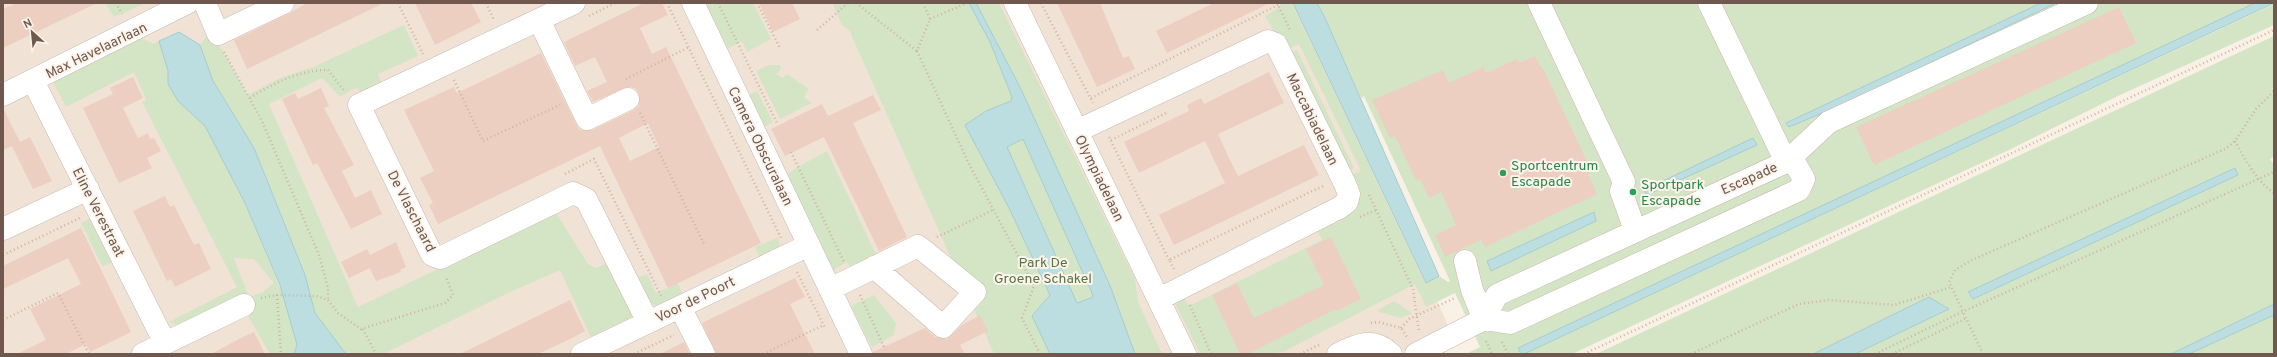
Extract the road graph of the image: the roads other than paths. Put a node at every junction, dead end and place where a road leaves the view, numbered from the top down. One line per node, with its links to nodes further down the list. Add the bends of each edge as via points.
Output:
1 (187, 3): 11 (street, Max Havelaarlaan)
2 (205, 3): 3 (street, via 218,34)
3 (283, 3)
4 (574, 3): 10 (street)
5 (693, 3): 19 (street, Camera Obscuralaan)
6 (1015, 3): 14 (street, Olympiadelaan)
7 (1539, 3): 18 (street, via 1624,182 1621,192)
8 (1709, 3): 15 (street)
9 (2086, 3): 15 (street, via 1829,122)
10 (539, 20): 13 (street, via 587,119); 27 (street, De Vlaschaard, via 358,105 432,255 440,258 573,193 586,199)
11 (33, 81): 12 (street, Max Havelaarlaan); 16 (street, Eline Verestraat)
12 (3, 95)
13 (630, 98)
14 (1078, 131): 23 (street, Olympiadelaan); 23 (street, Maccabiadelaan, via 1268,41 1276,44 1345,184 1349,194 1347,202 1339,208)
15 (1786, 162): 18 (street, Escapade); 26 (street, Escapade, via 1796,164 1804,179 1799,190 1510,323)
16 (88, 189): 17 (street); 28 (street, Eline Verestraat)
17 (3, 229)
18 (1635, 230): 26 (street, Escapade, via 1498,296)
19 (808, 245): 22 (street, Camera Obscuralaan); 25 (street, Voor de Poort)
20 (1465, 261): 26 (street, via 1472,290)
21 (874, 267): 21 (street, via 943,327 975,292 918,246); 22 (street)
22 (830, 289): 32 (street, Camera Obscuralaan)
23 (1159, 299): 33 (street, Olympiadelaan)
24 (244, 305): 28 (street)
25 (680, 307): 27 (street, Voor de Poort); 31 (street)
26 (1484, 319): 36 (street)
27 (648, 322): 30 (street, Voor de Poort)
28 (165, 343): 29 (street)
29 (143, 354)
30 (582, 354)
31 (704, 354)
32 (861, 354)
33 (1185, 354)
34 (1338, 354): 35 (street, via 1369,342 1384,347)
35 (1391, 354)
36 (1416, 354)

